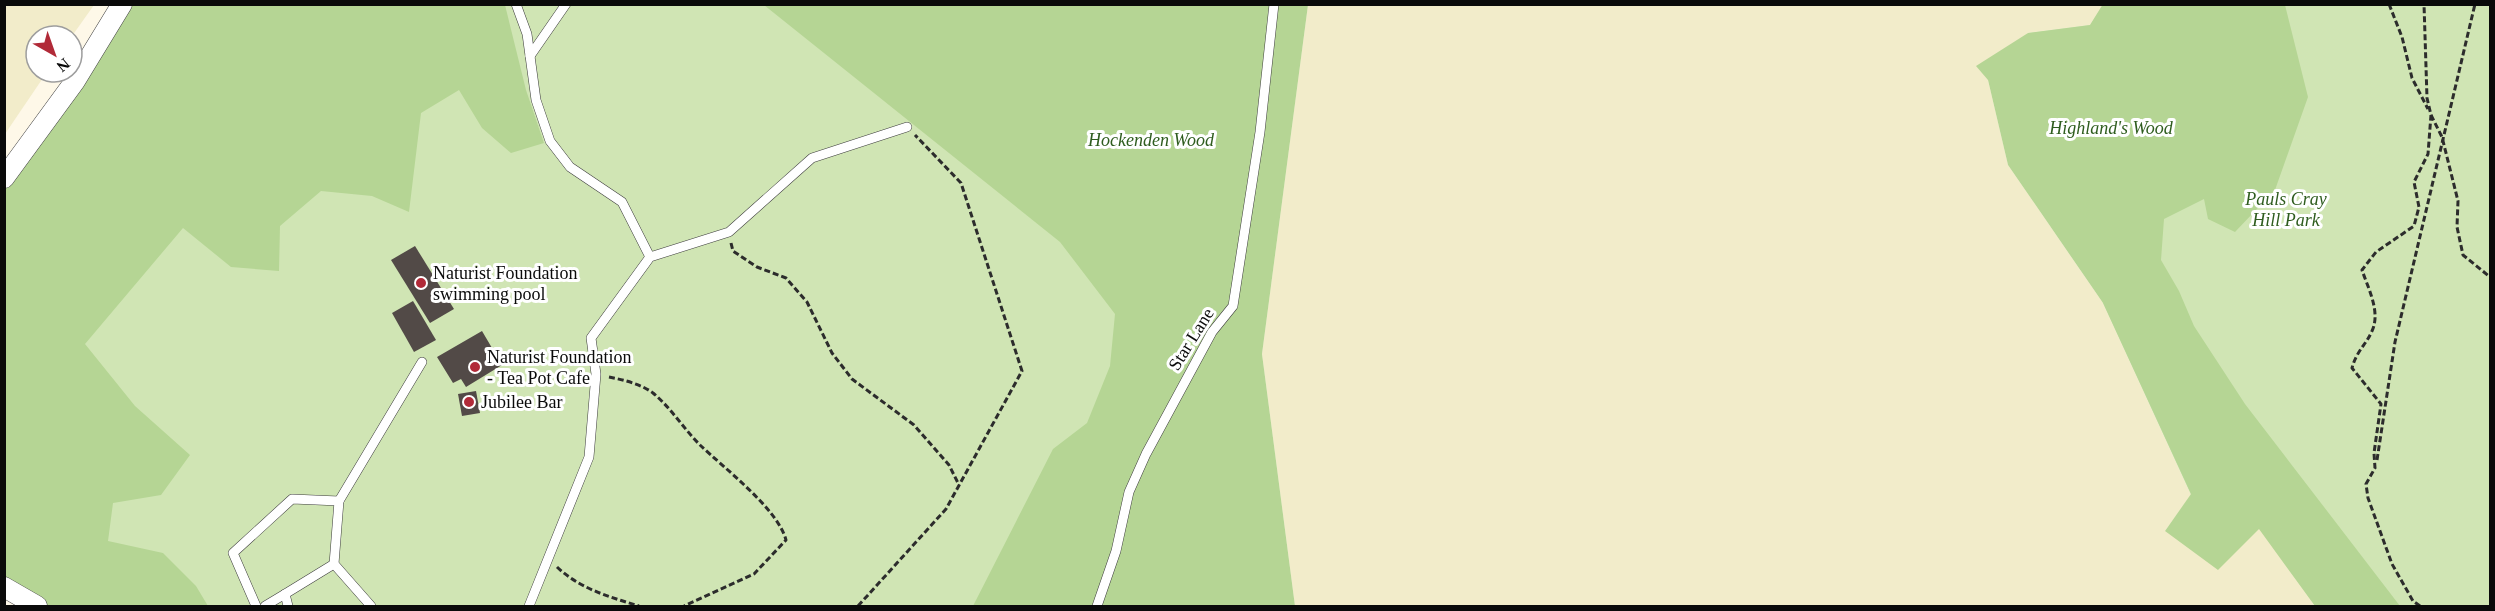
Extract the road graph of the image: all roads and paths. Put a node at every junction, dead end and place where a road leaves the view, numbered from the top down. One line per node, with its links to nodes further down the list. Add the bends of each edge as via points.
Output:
1 (122, 4): 12 (street, via 75,81)
2 (516, 4): 8 (lane)
3 (566, 4): 8 (lane)
4 (1274, 4): 34 (lane, Star Lane, via 1260,132 1233,306 1212,332 1146,454 1129,492 1116,551)
5 (2389, 4): 9 (path, via 2412,78)
6 (2424, 4): 9 (path)
7 (2475, 4): 11 (path)
8 (530, 56): 14 (lane, via 536,100 550,141 570,167 622,202)
9 (2431, 115): 11 (path); 18 (path, via 2428,154 2415,182 2419,207 2414,226 2376,252 2362,270 2375,314 2373,330 2357,351 2352,368 2380,404)
10 (908, 127): 13 (lane, via 812,158); 19 (path, via 961,183 1022,371)
11 (2442, 137): 15 (path, via 2458,201 2457,227 2463,255); 18 (path, via 2395,342)
12 (4, 178)
13 (729, 232): 14 (lane); 19 (path, via 733,251 757,267 786,278 807,302 832,353 852,379 914,425 949,465)
14 (650, 257): 17 (lane, via 591,338)
15 (2490, 277)
16 (422, 362): 20 (lane)
17 (596, 374): 21 (lane, via 589,457); 32 (path, via 628,381 652,393 782,526 786,540 754,574)
18 (2375, 468): 35 (path, via 2366,484 2368,498 2392,564 2413,601)
19 (959, 485): 33 (path, via 946,508)
20 (339, 501): 22 (lane); 26 (lane, via 292,500 233,553)
21 (548, 558): 30 (lane); 31 (path, via 566,576 599,594)
22 (334, 564): 24 (lane); 29 (lane)
23 (4, 587): 25 (street)
24 (285, 594): 27 (lane); 28 (lane)
25 (37, 606)
26 (256, 606)
27 (265, 606)
28 (288, 606)
29 (371, 606)
30 (529, 606)
31 (639, 606)
32 (684, 606)
33 (858, 606)
34 (1097, 606)
35 (2420, 606)

